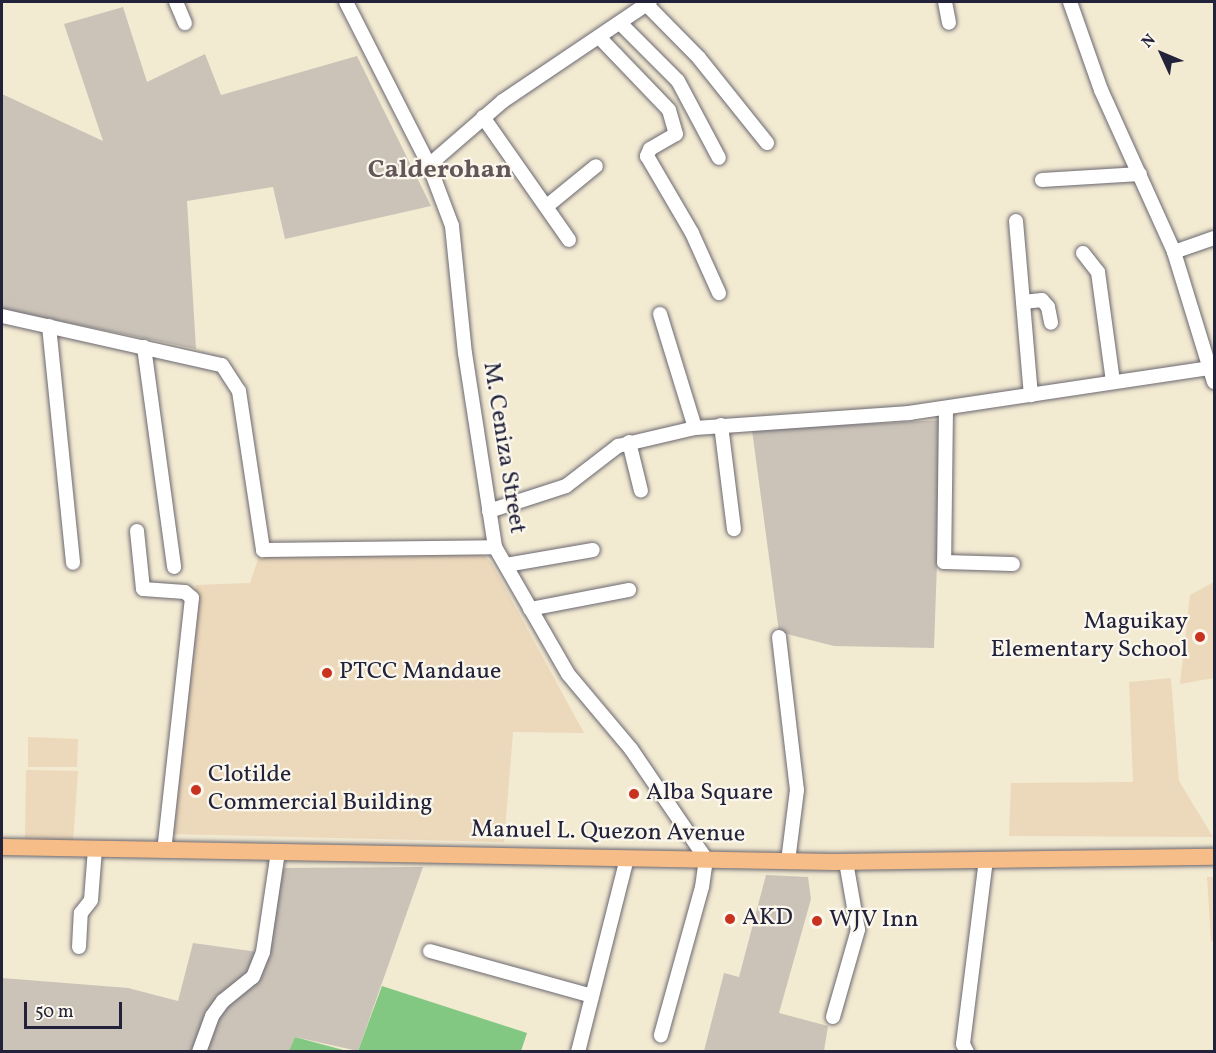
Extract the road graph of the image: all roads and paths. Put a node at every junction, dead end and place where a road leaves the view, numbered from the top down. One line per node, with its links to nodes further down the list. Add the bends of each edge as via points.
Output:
1 (176, 2): 6 (street)
2 (346, 2): 13 (street, M. Ceniza Street)
3 (945, 2): 8 (street)
4 (1070, 2): 15 (street, via 1101,90)
5 (648, 3): 7 (street); 11 (street, via 699,58)
6 (185, 23)
7 (620, 23): 9 (street); 12 (street, via 678,81)
8 (950, 23)
9 (599, 37): 10 (street); 23 (street, via 669,110 676,134 650,149 647,156 692,233)
10 (483, 117): 13 (street); 17 (street)
11 (767, 143)
12 (719, 158)
13 (429, 165): 39 (street, M. Ceniza Street, via 452,226 465,352)
14 (596, 166): 17 (street)
15 (1140, 174): 16 (street); 21 (street)
16 (1042, 180)
17 (547, 206): 20 (street)
18 (1016, 221): 24 (street)
19 (1215, 238): 21 (street)
20 (569, 240)
21 (1174, 252): 30 (street)
22 (1083, 253): 31 (street, via 1098,272)
23 (719, 293)
24 (1023, 302): 27 (street, via 1042,300 1048,307); 33 (street)
25 (660, 314): 36 (street)
26 (2, 316): 28 (street)
27 (1051, 323)
28 (49, 326): 29 (street); 44 (street)
29 (144, 347): 42 (street, via 222,365 239,391 263,550); 47 (street)
30 (1209, 368): 31 (street); 32 (street)
31 (1113, 382): 33 (street)
32 (1215, 382)
33 (1031, 395): 34 (street)
34 (946, 408): 35 (street); 45 (street, via 944,562)
35 (721, 425): 36 (street); 40 (street)
36 (695, 428): 37 (street)
37 (629, 442): 38 (street); 39 (street, via 618,446 566,486)
38 (641, 491)
39 (489, 511): 42 (street, M. Ceniza Street)
40 (734, 529)
41 (137, 531): 53 (street, via 143,589 185,592 192,598)
42 (495, 547): 46 (street, M. Ceniza Street)
43 (592, 550): 46 (street)
44 (74, 563)
45 (1013, 564)
46 (506, 565): 49 (street, M. Ceniza Street)
47 (174, 567)
48 (629, 590): 49 (street)
49 (530, 609): 57 (street, M. Ceniza Street, via 568,674 631,749)
50 (779, 637): 59 (street, via 797,790)
51 (2, 847): 52 (main road, Manuel L. Quezon Avenue)
52 (95, 849): 53 (main road, Manuel L. Quezon Avenue); 61 (street, via 91,900 81,913)
53 (164, 850): 54 (main road, Manuel L. Quezon Avenue)
54 (278, 852): 56 (main road, Manuel L. Quezon Avenue); 66 (street, via 264,952 253,977 223,1001 212,1016)
55 (1215, 857): 58 (main road, Manuel L. Quezon Avenue)
56 (627, 858): 57 (main road, Manuel L. Quezon Avenue); 63 (street)
57 (706, 859): 59 (main road, Manuel L. Quezon Avenue); 65 (street, via 702,887)
58 (986, 860): 60 (main road, Manuel L. Quezon Avenue); 68 (street, via 963,1044)
59 (788, 861): 60 (main road, Manuel L. Quezon Avenue)
60 (846, 862): 64 (street, via 858,930)
61 (79, 947)
62 (430, 951): 63 (street)
63 (592, 996): 67 (street)
64 (833, 1017)
65 (661, 1035)
66 (199, 1052)
67 (578, 1052)
68 (967, 1052)

